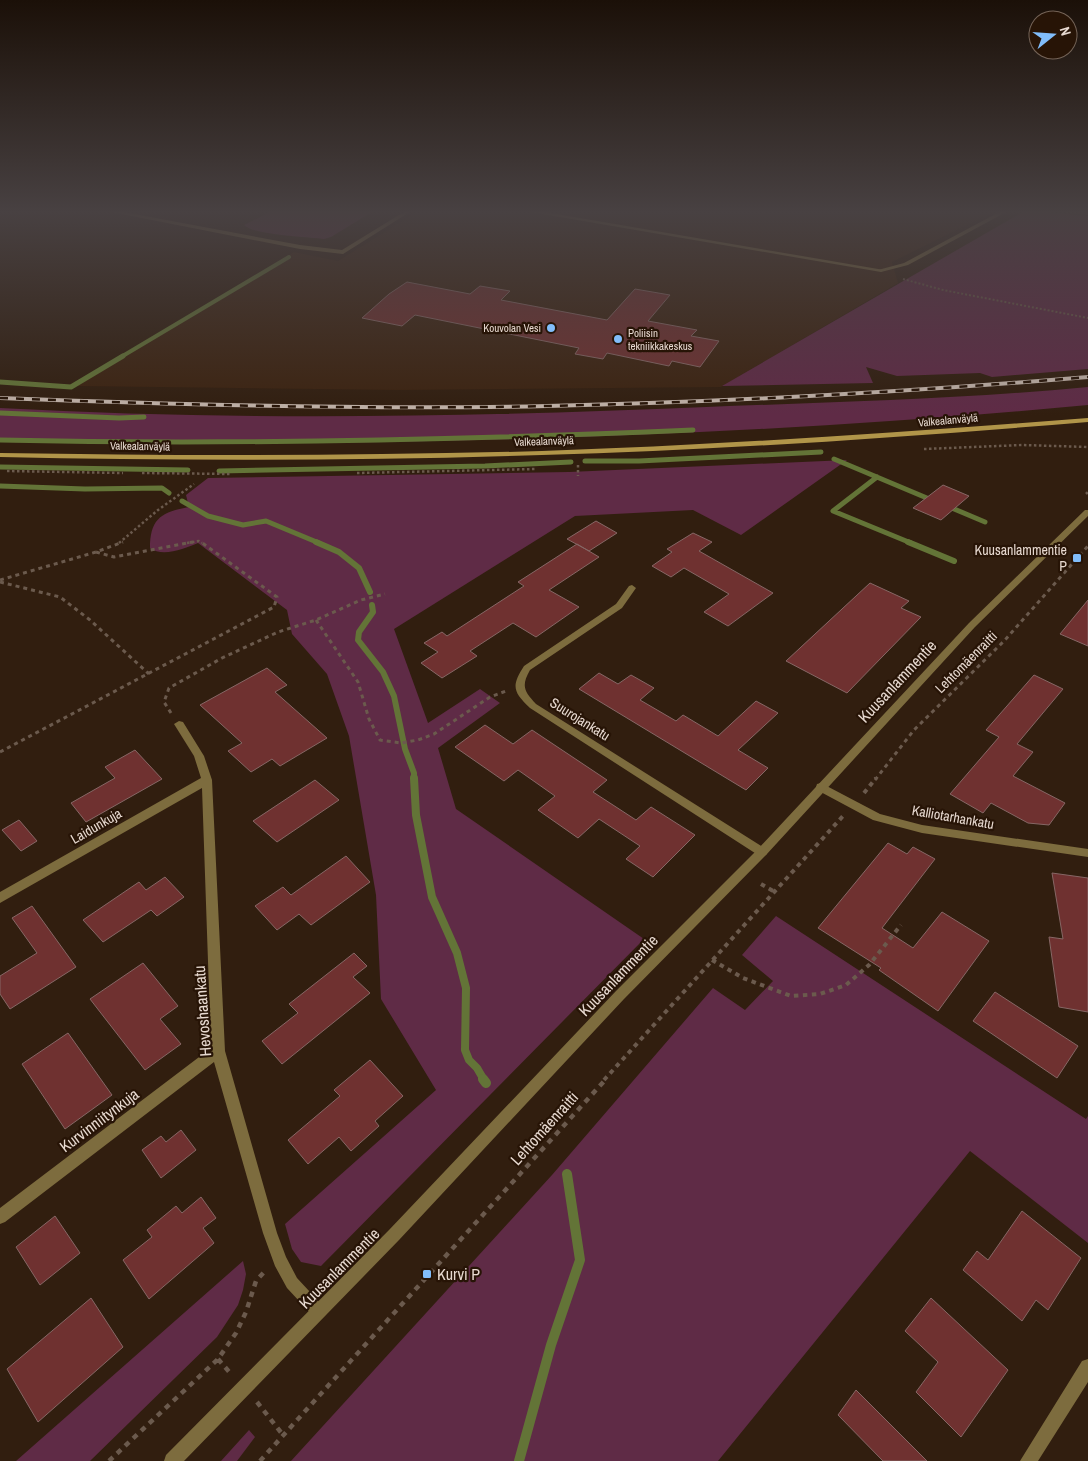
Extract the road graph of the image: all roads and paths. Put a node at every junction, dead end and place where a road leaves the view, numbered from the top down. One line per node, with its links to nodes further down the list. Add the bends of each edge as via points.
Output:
1 (903, 278): 2 (path, via 943,290)
2 (1088, 318)
3 (1088, 420): 6 (main road, Valkealanväylä, via 836,440 587,451 215,458)
4 (1022, 445): 5 (path)
5 (1088, 448)
6 (0, 455)
7 (194, 484): 10 (path, via 158,510 123,542)
8 (1088, 512): 20 (street, Kuusanlammentie, via 972,625)
9 (1088, 546): 21 (path, Lehtomäenraitti, via 1005,640 914,730)
10 (96, 552): 11 (path); 15 (path, via 114,557 199,541 277,597 274,607)
11 (0, 581): 15 (path, via 60,597)
12 (632, 588): 16 (street, via 619,606 527,668)
13 (385, 594): 14 (path, via 361,600)
14 (316, 620): 16 (path, via 358,682 369,719 380,740 415,742 447,727 494,694); 17 (path, via 222,658 169,688 164,702)
15 (149, 674): 18 (path)
16 (519, 687): 23 (street, Suurojankatu, via 533,706)
17 (179, 724): 19 (street, Hevoshaankatu, via 199,756)
18 (0, 752)
19 (206, 780): 27 (street, Laidunkuja); 30 (street, Hevoshaankatu)
20 (821, 787): 23 (street, Kuusanlammentie); 24 (street, Kalliotarhankatu, via 877,816 922,829)
21 (862, 795)
22 (846, 812): 26 (path, Lehtomäenraitti)
23 (762, 852): 33 (street, Kuusanlammentie, via 620,995)
24 (1088, 853)
25 (761, 884): 26 (path)
26 (775, 892): 29 (path, Lehtomäenraitti)
27 (0, 898)
28 (901, 925): 29 (path, via 868,965 846,985 820,994 791,996 742,978)
29 (712, 960): 36 (path, Lehtomäenraitti)
30 (218, 1051): 31 (street, Kurvinniitynkuja); 32 (street, Hevoshaankatu)
31 (0, 1217)
32 (280, 1261): 33 (street, Hevoshaankatu, via 292,1284); 37 (path, via 256,1281 236,1333 218,1359)
33 (318, 1311): 38 (street, Kuusanlammentie)
34 (1088, 1367): 40 (street)
35 (266, 1412): 36 (path)
36 (284, 1435): 39 (path, Lehtomäenraitti)
37 (109, 1461)
38 (172, 1461)
39 (260, 1461)
40 (1028, 1461)

